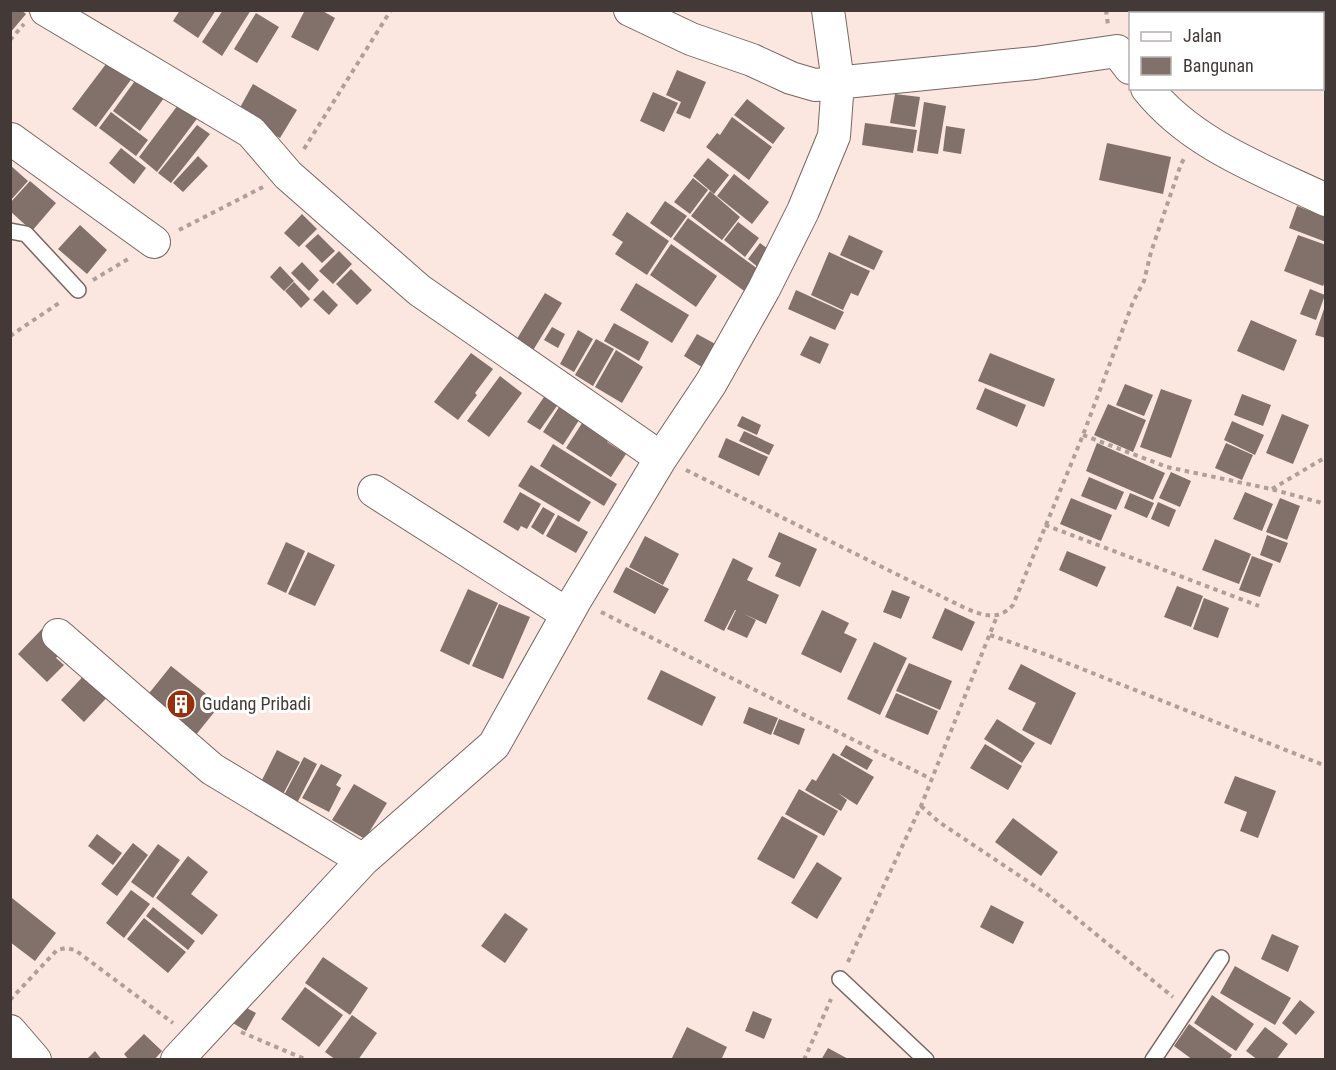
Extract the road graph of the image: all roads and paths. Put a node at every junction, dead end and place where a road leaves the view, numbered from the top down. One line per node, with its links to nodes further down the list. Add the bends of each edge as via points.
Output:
1 (46, 10): 10 (street, via 251,132)
2 (391, 10): 10 (path)
3 (630, 10): 6 (street, via 791,78 815,85)
4 (828, 10): 6 (street)
5 (1129, 66): 6 (street, via 1117,51)
6 (838, 82): 17 (street, via 834,136 803,211 711,383)
7 (1148, 90): 8 (street, via 1158,103)
8 (1198, 136): 11 (street); 15 (path, via 1180,164 1144,281)
9 (11, 139): 13 (street)
10 (288, 175): 17 (street, via 419,290)
11 (1326, 200)
12 (10, 231): 14 (lane, via 26,234)
13 (154, 242)
14 (78, 290)
15 (1083, 435): 18 (path, via 1167,467); 21 (path)
16 (1326, 457): 18 (path)
17 (661, 458): 23 (street); 24 (path, via 963,607)
18 (1271, 489): 20 (path)
19 (374, 491): 23 (street)
20 (1326, 504)
21 (1045, 525): 22 (path); 24 (path, via 1013,605)
22 (1258, 606)
23 (572, 607): 28 (path); 30 (street, via 494,745)
24 (997, 616): 26 (path)
25 (58, 635): 30 (street, via 213,769)
26 (990, 635): 27 (path); 28 (path)
27 (1326, 766)
28 (932, 779): 29 (path)
29 (921, 806): 32 (path); 34 (path, via 1048,895)
30 (363, 860): 36 (street)
31 (1221, 958): 34 (lane)
32 (840, 979): 39 (path); 40 (lane)
33 (10, 1000): 36 (path, via 57,950 66,948 75,950)
34 (1187, 1008): 41 (lane)
35 (10, 1031): 37 (street)
36 (196, 1040): 38 (path)
37 (35, 1059)
38 (307, 1059)
39 (804, 1059)
40 (926, 1059)
41 (1153, 1059)

